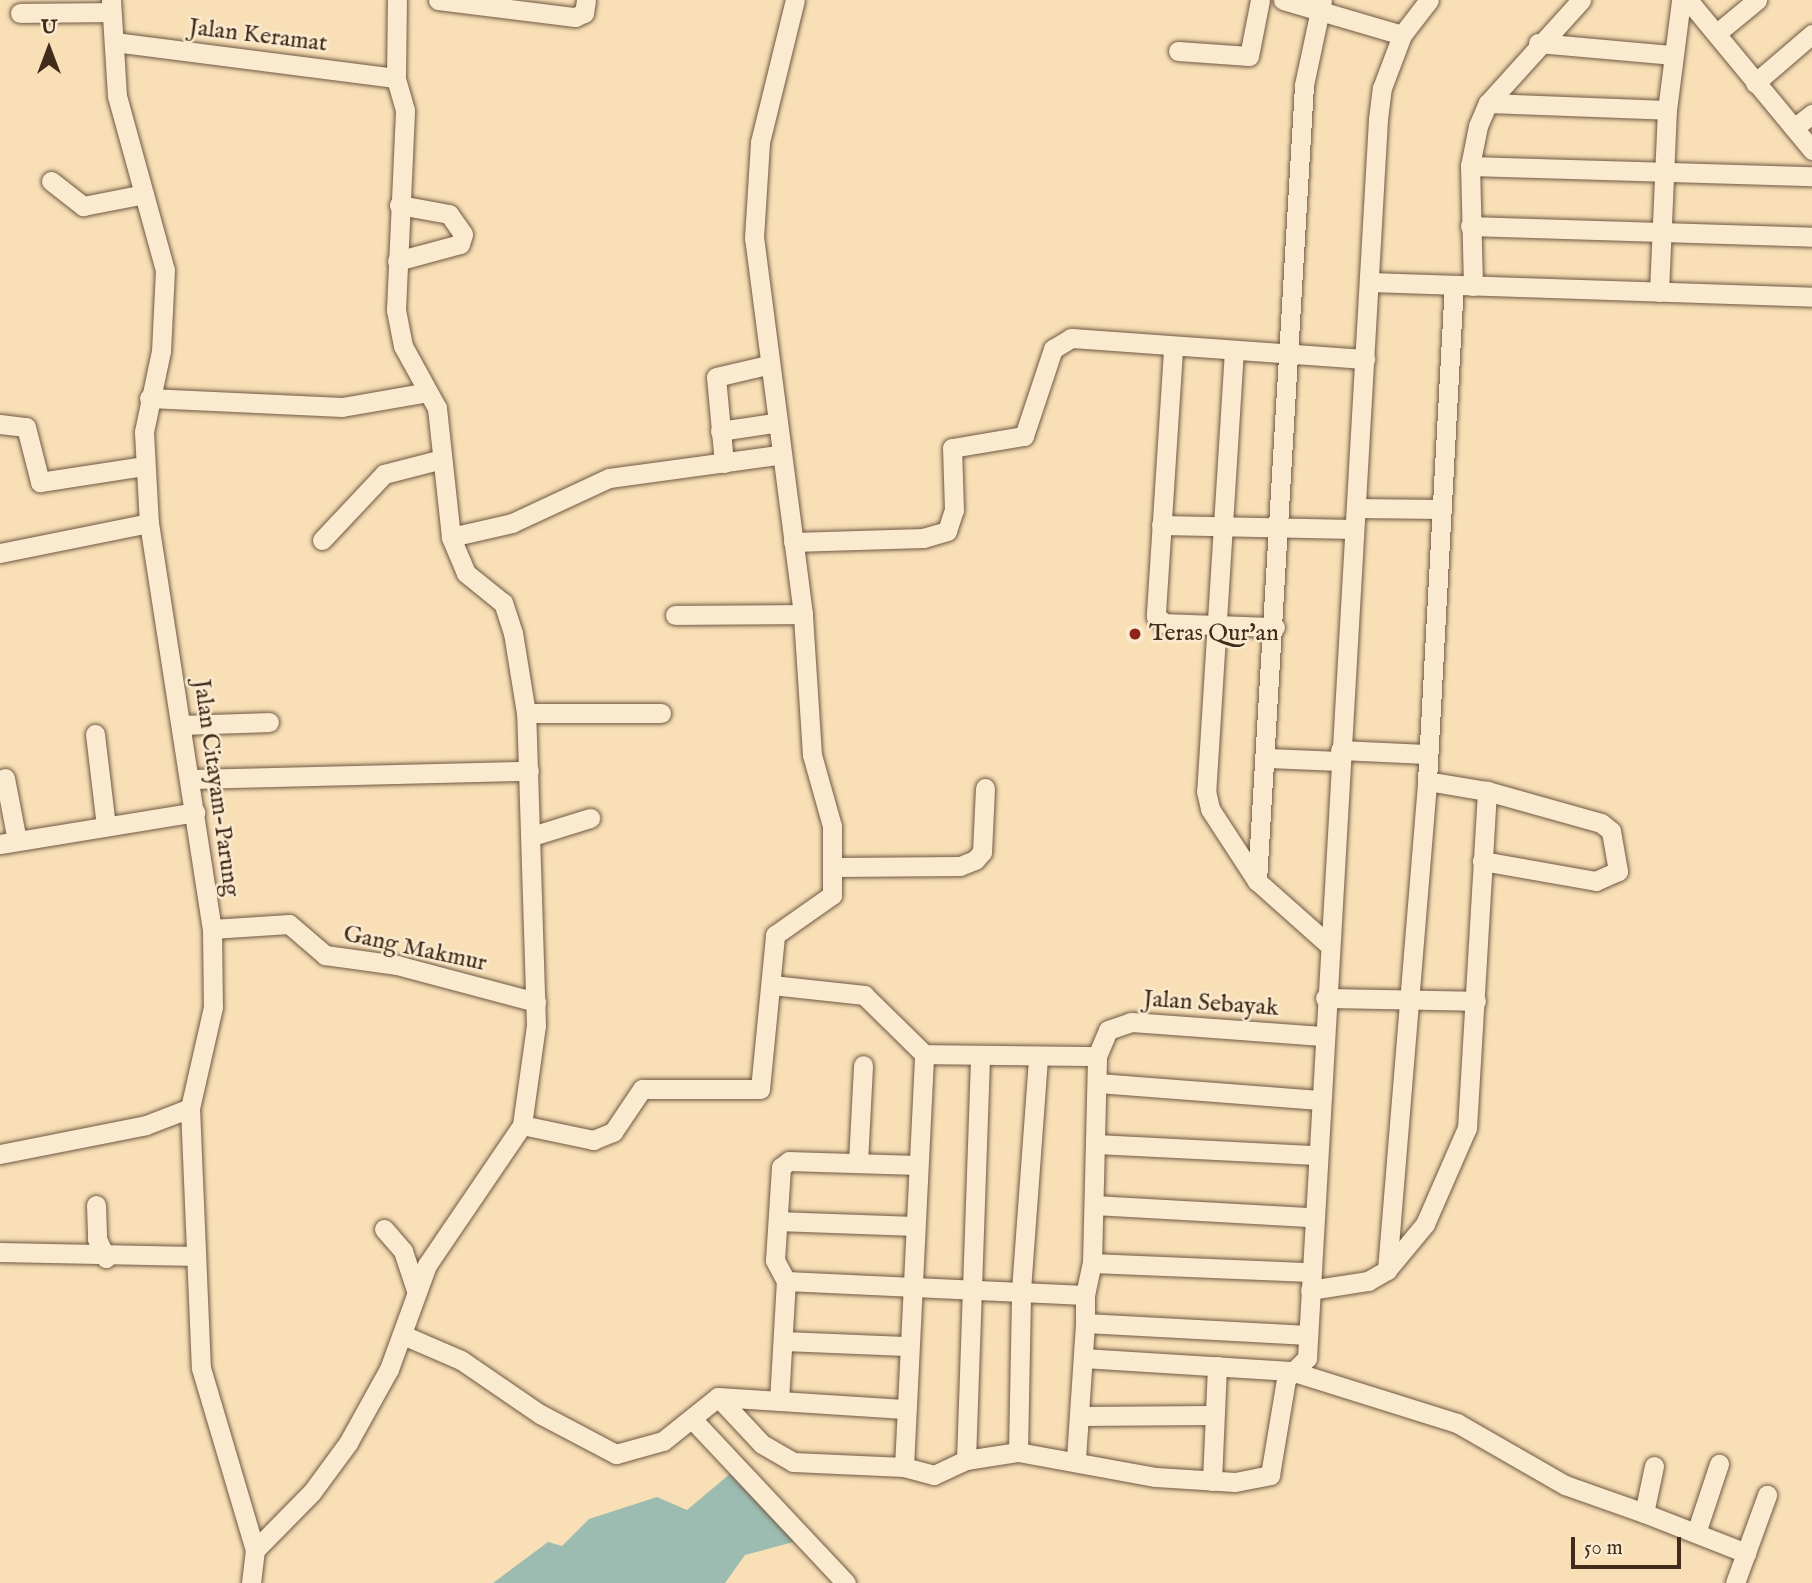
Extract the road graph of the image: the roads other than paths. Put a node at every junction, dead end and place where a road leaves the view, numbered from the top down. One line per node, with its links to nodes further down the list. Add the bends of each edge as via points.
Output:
1 (397, 0): 22 (street)
2 (438, 0): 3 (street, via 575,17 583,13)
3 (586, 0)
4 (795, 0): 47 (street, via 760,142 754,238)
5 (1260, 0): 20 (street, via 1249,56)
6 (1283, 0): 13 (street)
7 (1429, 0): 17 (street)
8 (1581, 0): 19 (street)
9 (1681, 0): 21 (street)
10 (1688, 0): 15 (street)
11 (1757, 0): 15 (street)
12 (111, 6): 14 (street); 18 (street, Jalan Citayam-Parung)
13 (1322, 6): 17 (street); 45 (street, via 1304,85)
14 (20, 13)
15 (1717, 33): 23 (street)
16 (1812, 34): 23 (street)
17 (1402, 35): 39 (street, via 1382,88)
18 (114, 42): 22 (street, Jalan Keramat); 33 (street, Jalan Citayam-Parung, via 117,96)
19 (1538, 43): 21 (street); 24 (street)
20 (1178, 51)
21 (1673, 55): 25 (street)
22 (396, 78): 34 (street, via 405,110)
23 (1755, 83): 27 (street)
24 (1488, 103): 25 (street); 29 (street)
25 (1667, 110): 30 (street)
26 (1812, 114): 27 (street)
27 (1794, 128): 28 (street)
28 (1812, 150)
29 (1470, 166): 30 (street); 35 (street)
30 (1665, 172): 31 (street); 36 (street)
31 (1812, 176)
32 (51, 181): 33 (street, via 83,206)
33 (144, 194): 49 (street, Jalan Citayam-Parung, via 166,281 161,351)
34 (399, 205): 38 (street); 38 (street, via 449,214 463,234 460,244)
35 (1470, 226): 36 (street); 40 (street)
36 (1664, 234): 37 (street); 41 (street)
37 (1812, 237)
38 (397, 261): 48 (street, via 399,332)
39 (1371, 282): 40 (street); 46 (street)
40 (1464, 286): 41 (street); 58 (street)
41 (1659, 292): 42 (street)
42 (1812, 297)
43 (1173, 350): 44 (street); 60 (street); 66 (street, via 1061,342 1024,436 952,448 954,510 950,528 940,535)
44 (1234, 350): 45 (street); 61 (street)
45 (1293, 351): 46 (street); 62 (street)
46 (1365, 359): 57 (street)
47 (767, 365): 50 (street); 52 (street, via 717,373)
48 (428, 392): 49 (street, via 342,407); 54 (street, via 437,408)
49 (149, 398): 56 (street, Jalan Citayam-Parung)
50 (774, 423): 52 (street); 53 (street)
51 (0, 424): 56 (street, via 26,427 36,478 46,484)
52 (720, 431): 55 (street)
53 (778, 455): 55 (street); 66 (street)
54 (442, 459): 64 (street); 65 (street, via 384,474)
55 (724, 463): 64 (street, via 609,478 512,523)
56 (145, 466): 59 (street, Jalan Citayam-Parung)
57 (1356, 508): 58 (street); 63 (street)
58 (1441, 509): 77 (street)
59 (149, 523): 67 (street); 75 (street, Jalan Citayam-Parung)
60 (1161, 525): 61 (street); 70 (street, via 1156,616 1164,622)
61 (1220, 525): 62 (street); 70 (street)
62 (1281, 526): 63 (street); 71 (street)
63 (1354, 530): 78 (street)
64 (451, 537): 72 (street, via 466,573 507,612)
65 (322, 540)
66 (793, 542): 68 (street)
67 (0, 553)
68 (803, 614): 69 (street); 92 (street, via 813,755)
69 (675, 615)
70 (1215, 625): 71 (street); 93 (street, via 1206,791 1210,809)
71 (1275, 627): 79 (street)
72 (526, 713): 73 (street); 80 (street)
73 (661, 713)
74 (269, 722): 75 (street)
75 (183, 725): 82 (street, Jalan Citayam-Parung)
76 (95, 734): 88 (street)
77 (1426, 754): 78 (street); 83 (street)
78 (1340, 755): 79 (street); 95 (street)
79 (1268, 758): 93 (street)
80 (529, 771): 82 (street); 89 (street)
81 (5, 778): 90 (street)
82 (191, 779): 86 (street, Jalan Citayam-Parung)
83 (1427, 781): 85 (street); 97 (street)
84 (985, 788): 92 (street, via 982,852 975,860 960,866)
85 (1487, 790): 91 (street); 91 (street, via 1601,823 1611,831 1618,871 1596,881)
86 (195, 812): 88 (street); 94 (street, Jalan Citayam-Parung)
87 (590, 818): 89 (street)
88 (106, 826): 90 (street)
89 (532, 836): 100 (street)
90 (8, 842)
91 (1482, 860): 99 (street)
92 (836, 867): 96 (street, via 828,903 779,929)
93 (1257, 881): 95 (street)
94 (212, 929): 100 (street, Gang Makmur, via 289,924 325,955 397,965); 109 (street, Jalan Citayam-Parung, via 213,1007)
95 (1328, 944): 98 (street)
96 (772, 985): 102 (street, via 864,995); 110 (street, via 760,1089 642,1089 614,1132 593,1140)
97 (1411, 996): 98 (street); 99 (street); 126 (street)
98 (1325, 998): 101 (street)
99 (1476, 1001): 126 (street, via 1459,1156 1425,1224)
100 (536, 1002): 110 (street)
101 (1322, 1036): 105 (street, Jalan Sebayak, via 1131,1022 1108,1030); 108 (street)
102 (924, 1054): 103 (street); 115 (street)
103 (981, 1056): 104 (street); 130 (street)
104 (1038, 1056): 105 (street); 132 (street)
105 (1097, 1056): 107 (street)
106 (863, 1065): 114 (street)
107 (1098, 1083): 108 (street); 111 (street)
108 (1319, 1100): 113 (street)
109 (190, 1108): 112 (street, via 146,1125); 123 (street, Jalan Citayam-Parung)
110 (522, 1125): 131 (street)
111 (1096, 1144): 113 (street); 117 (street)
112 (0, 1154)
113 (1316, 1155): 118 (street)
114 (858, 1162): 115 (street); 119 (street, via 785,1163)
115 (916, 1165): 120 (street)
116 (96, 1205): 124 (street, via 97,1239)
117 (1094, 1205): 118 (street); 125 (street)
118 (1312, 1217): 128 (street)
119 (779, 1220): 120 (street); 127 (street, via 775,1260)
120 (913, 1226): 129 (street)
121 (384, 1229): 131 (street, via 404,1251)
122 (0, 1252): 124 (street)
123 (196, 1256): 124 (street); 158 (street, Jalan Citayam-Parung, via 201,1368)
124 (107, 1258)
125 (1092, 1263): 128 (street); 133 (street)
126 (1387, 1270): 128 (street, via 1368,1281)
127 (786, 1281): 129 (street); 137 (street)
128 (1310, 1281): 136 (street)
129 (910, 1285): 130 (street); 138 (street)
130 (968, 1288): 132 (street); 149 (street)
131 (416, 1290): 135 (street)
132 (1021, 1290): 133 (street); 148 (street)
133 (1085, 1295): 134 (street)
134 (1085, 1323): 136 (street); 139 (street)
135 (403, 1335): 147 (street, via 461,1360 598,1448 644,1451); 158 (street, via 348,1443 312,1492)
136 (1308, 1335): 141 (street, via 1307,1358)
137 (784, 1341): 138 (street); 143 (street)
138 (905, 1346): 144 (street)
139 (1083, 1357): 140 (street); 146 (street)
140 (1217, 1366): 141 (street); 145 (street)
141 (1292, 1371): 154 (street, via 1282,1390 1275,1469 1259,1481); 156 (street, via 1457,1423 1565,1485)
142 (718, 1397): 143 (street); 147 (street); 153 (street, via 752,1436 786,1460)
143 (779, 1401): 144 (street)
144 (904, 1409): 153 (street)
145 (1211, 1415): 146 (street); 154 (street)
146 (1079, 1416): 150 (street)
147 (692, 1419): 161 (street)
148 (1018, 1452): 149 (street); 150 (street)
149 (966, 1460): 153 (street, via 934,1475)
150 (1076, 1460): 154 (street, via 1113,1471)
151 (1719, 1464): 157 (street)
152 (1654, 1466): 156 (street)
153 (904, 1467)
154 (1212, 1481)
155 (1767, 1495): 159 (street)
156 (1644, 1513): 157 (street)
157 (1696, 1533): 159 (street)
158 (255, 1550): 160 (street, Jalan Citayam-Parung)
159 (1746, 1553): 162 (street)
160 (251, 1583)
161 (846, 1583)
162 (1735, 1583)

